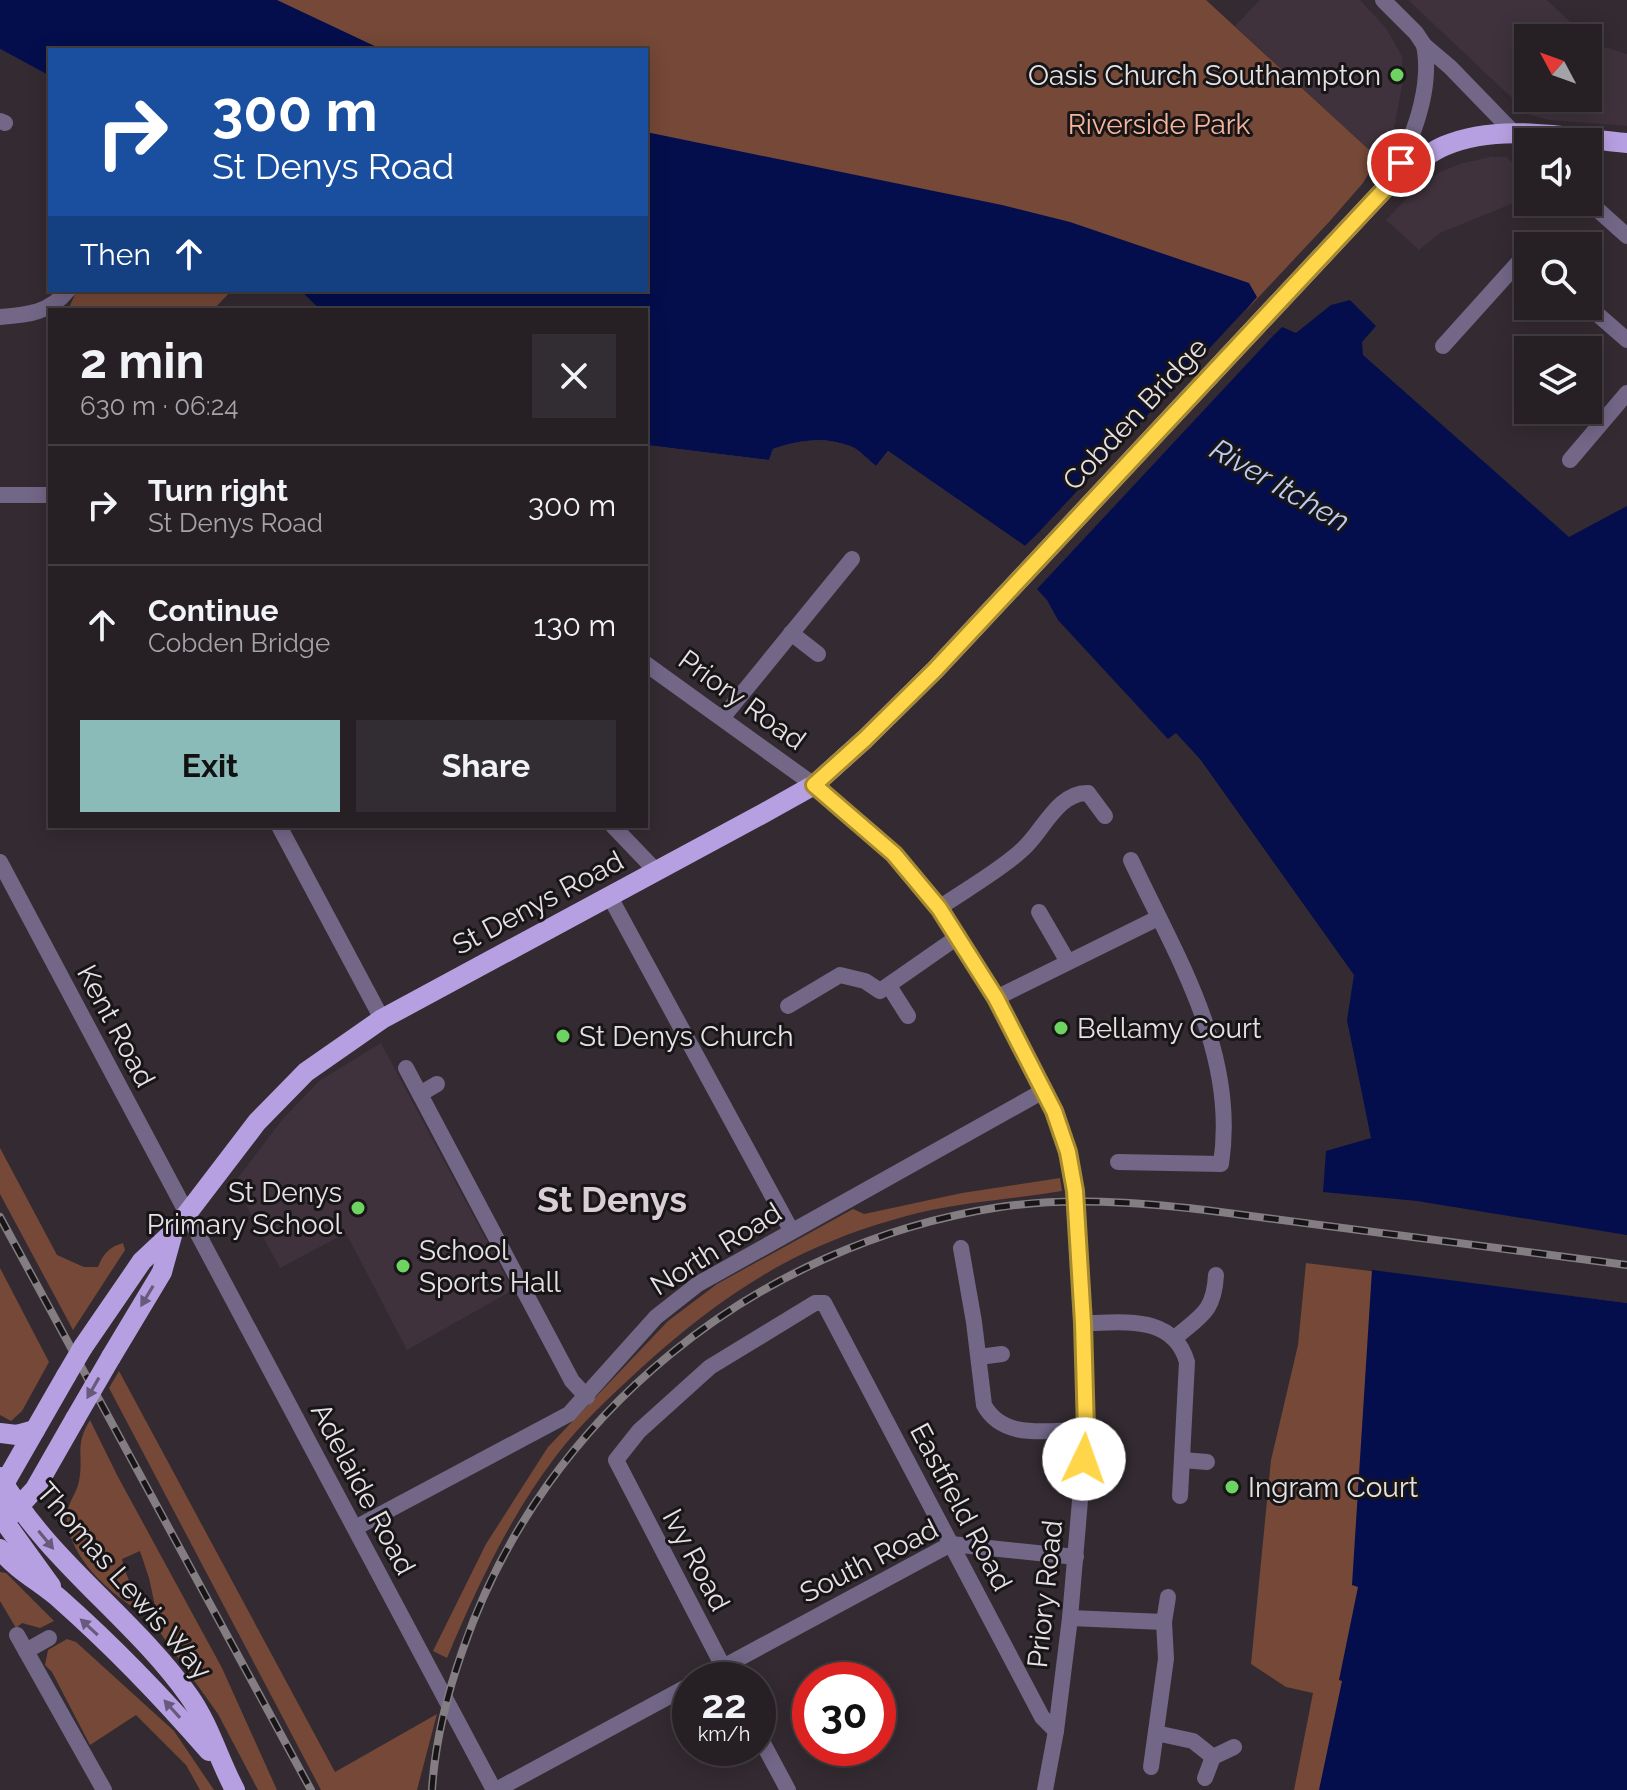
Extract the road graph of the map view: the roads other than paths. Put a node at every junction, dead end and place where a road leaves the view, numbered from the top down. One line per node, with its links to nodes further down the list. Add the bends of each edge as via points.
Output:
1 (1383, 0): 2 (street)
2 (1424, 45): 3 (street); 6 (street, via 1426,78 1409,146)
3 (1514, 133): 6 (main road, Cobden Bridge, via 1443,146)
4 (1602, 142): 5 (main road, Cobden Bridge)
5 (1627, 143)
6 (1393, 180): 19 (main road, Cobden Bridge)
7 (1602, 214): 8 (street)
8 (1627, 236)
9 (1514, 267): 14 (street)
10 (66, 292): 11 (street, via 39,312)
11 (0, 317)
12 (1602, 318): 13 (street)
13 (1627, 340)
14 (1443, 346)
15 (1627, 393): 16 (street)
16 (1570, 460)
17 (0, 495): 18 (street)
18 (48, 495)
19 (1052, 544): 25 (main road, St Denys Road, via 935,670)
20 (852, 559): 21 (street)
21 (791, 633): 22 (street); 24 (street)
22 (818, 654)
23 (648, 665): 24 (street, Priory Road)
24 (723, 717): 25 (street, Priory Road)
25 (814, 785): 31 (main road, St Denys Road); 33 (street, Priory Road, via 894,854)
26 (1105, 816): 33 (street, via 1088,793 1078,792 1058,807 1023,850)
27 (280, 828): 42 (street)
28 (615, 828): 31 (street)
29 (1131, 860): 35 (street)
30 (0, 862): 48 (street, Kent Road)
31 (657, 872): 32 (main road, St Denys Road)
32 (610, 897): 42 (main road, St Denys Road); 49 (street)
33 (939, 908): 36 (street, Priory Road)
34 (1039, 912): 37 (street)
35 (1158, 918): 37 (street); 47 (street, via 1198,1001 1217,1059 1224,1110 1221,1164)
36 (959, 936): 38 (street); 39 (street, Priory Road)
37 (1068, 962): 39 (street)
38 (889, 986): 40 (street, via 880,991 840,975); 41 (street)
39 (996, 998): 45 (street, Priory Road)
40 (788, 1006)
41 (908, 1016)
42 (382, 1019): 48 (main road, St Denys Road, via 279,1097)
43 (406, 1068): 46 (street)
44 (437, 1084): 46 (street)
45 (1045, 1090): 49 (street, North Road); 54 (street, Priory Road, via 1072,1170)
46 (420, 1094): 58 (street, via 572,1381)
47 (1118, 1162)
48 (186, 1214): 50 (main road, St Denys Road); 68 (street, Adelaide Road)
49 (791, 1230): 58 (street, North Road, via 698,1284 656,1317)
50 (173, 1232): 59 (main road, St Denys Road, bridge, via 142,1261); 66 (main road, St Denys Road, one-way to 66, bridge, via 162,1272)
51 (961, 1248): 57 (street)
52 (1216, 1275): 55 (street, via 1207,1310)
53 (824, 1303): 69 (street, Eastfield Road); 79 (street, Ivy Road, via 815,1303 710,1367 618,1456 616,1464)
54 (1083, 1323): 55 (street, via 1157,1326); 60 (street, Priory Road)
55 (1176, 1337): 62 (street, via 1187,1362)
56 (1002, 1354): 57 (street)
57 (979, 1357): 60 (street, via 984,1405 997,1423 1020,1430)
58 (587, 1397): 68 (street, North Road, via 569,1414)
59 (35, 1430): 61 (main road); 64 (main road, St Denys Road)
60 (1086, 1430): 71 (street, Priory Road)
61 (0, 1433)
62 (1183, 1460): 63 (street); 65 (street)
63 (1207, 1462)
64 (2, 1484): 66 (main road, Thomas Lewis Way); 67 (main road)
65 (1180, 1496)
66 (20, 1507): 67 (main road, St Denys Road); 87 (main road, Thomas Lewis Way, one-way to 87, via 62,1560 191,1697)
67 (2, 1523): 73 (main road)
68 (355, 1528): 92 (street, Adelaide Road)
69 (951, 1544): 71 (street, South Road); 80 (street, South Road); 82 (street, Eastfield Road, via 1042,1717)
70 (0, 1549): 73 (main road, Thomas Lewis Way, via 14,1566)
71 (1076, 1557): 74 (street, Priory Road)
72 (1168, 1597): 75 (street)
73 (60, 1599): 87 (main road, Thomas Lewis Way, one-way to 73, via 150,1685)
74 (1070, 1618): 75 (street); 82 (street, Priory Road)
75 (1164, 1622): 83 (street, via 1166,1659)
76 (17, 1635): 78 (street)
77 (49, 1638): 78 (street)
78 (26, 1651): 90 (street)
79 (720, 1662)
80 (747, 1662)
81 (672, 1695): 92 (street)
82 (1056, 1731): 94 (street, Priory Road)
83 (1156, 1733): 85 (street, via 1193,1741); 88 (street)
84 (1234, 1747): 85 (street)
85 (1213, 1757): 89 (street)
86 (775, 1766): 93 (street)
87 (222, 1767): 91 (main road, Thomas Lewis Way)
88 (1151, 1767)
89 (1205, 1778)
90 (104, 1790)
91 (235, 1790)
92 (495, 1790)
93 (788, 1790)
94 (1045, 1790)

